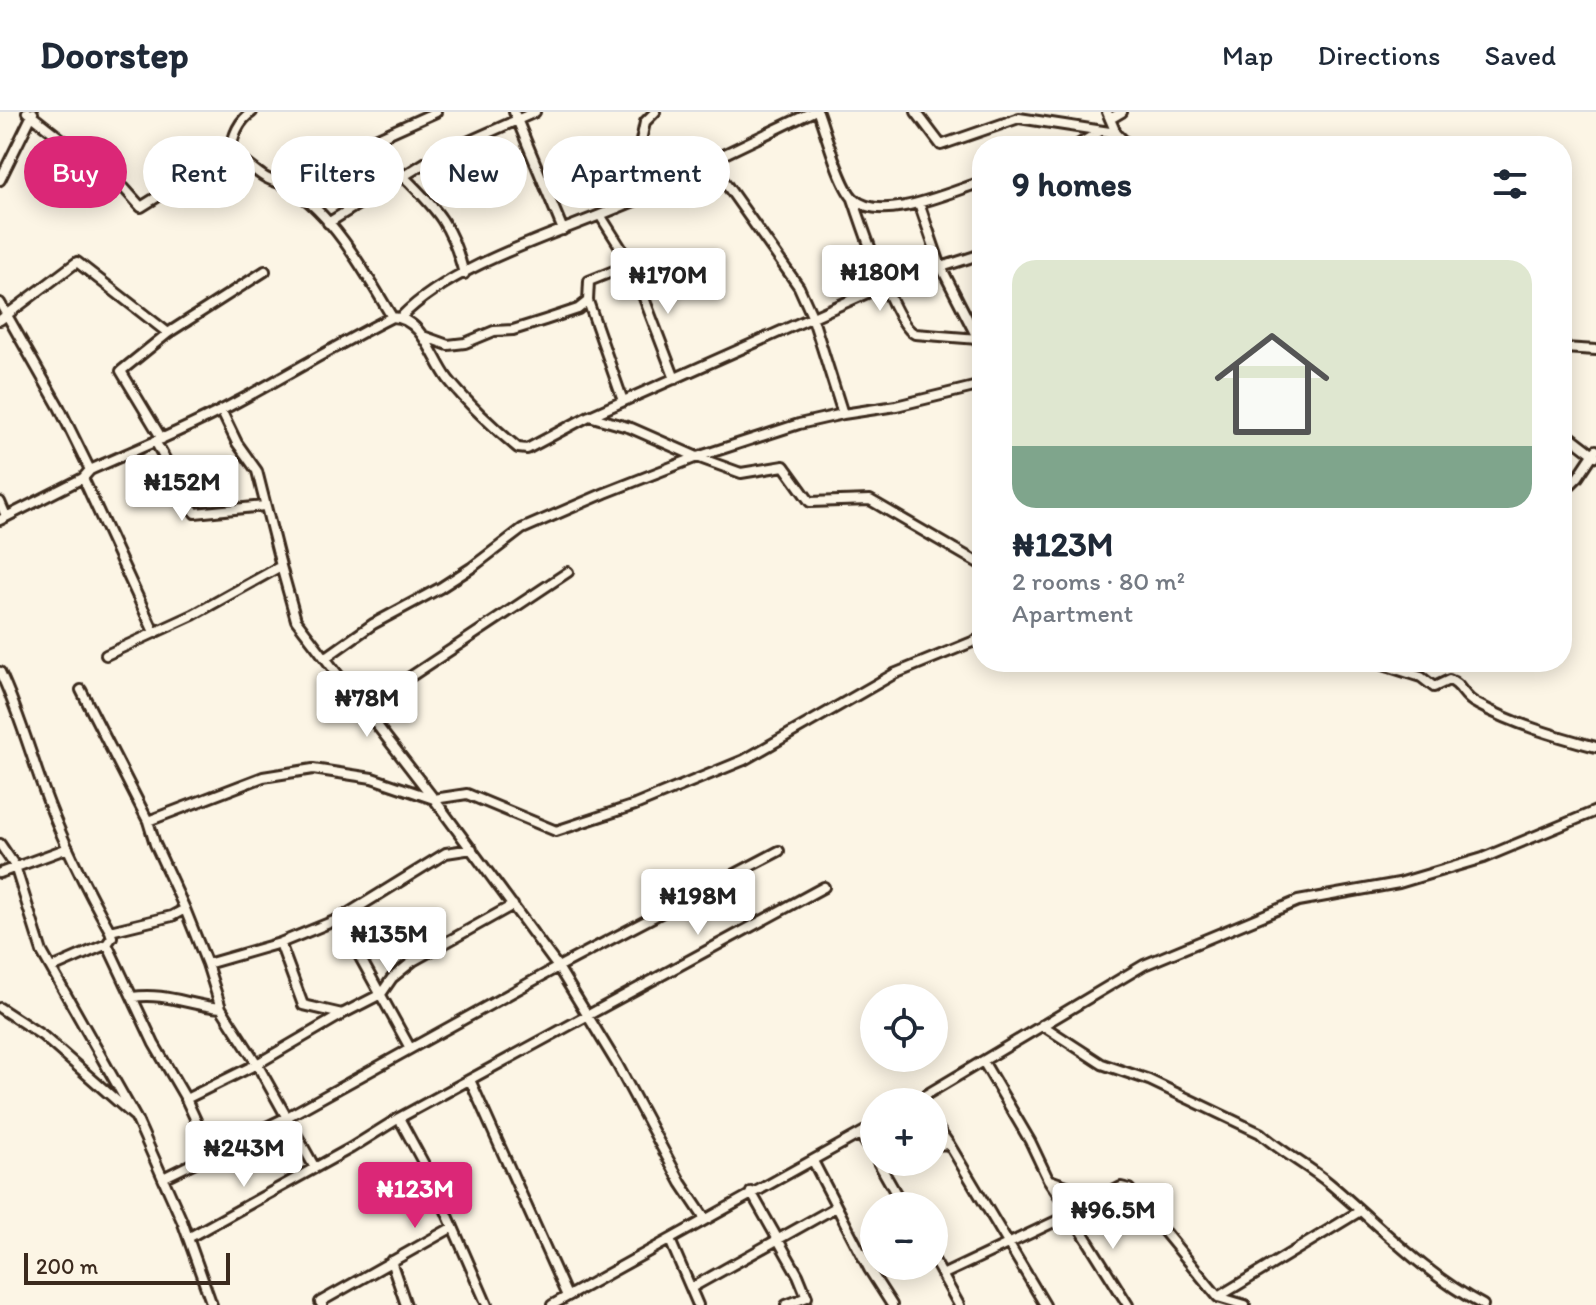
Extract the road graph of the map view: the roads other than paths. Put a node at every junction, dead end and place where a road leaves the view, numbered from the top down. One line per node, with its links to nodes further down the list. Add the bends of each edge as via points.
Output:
1 (234, 112): 14 (street)
2 (252, 112): 14 (street)
3 (436, 112): 18 (street)
4 (535, 112): 11 (street)
5 (655, 112): 19 (street, via 645,122)
6 (812, 112): 22 (street)
7 (818, 112): 28 (street)
8 (916, 112): 12 (street, via 945,146 976,131)
9 (1122, 112): 13 (street)
10 (31, 113): 25 (street); 30 (street)
11 (516, 116): 23 (street); 36 (street)
12 (1036, 116): 15 (street)
13 (1109, 116): 16 (street)
14 (243, 118): 17 (street)
15 (1100, 131): 16 (street); 20 (street)
16 (1116, 133): 21 (street)
17 (234, 136)
18 (382, 136)
19 (642, 136)
20 (1092, 136)
21 (1119, 136)
22 (730, 151)
23 (404, 175)
24 (404, 177): 41 (street, via 449,229)
25 (0, 180)
26 (972, 185): 29 (street)
27 (730, 190): 45 (street, via 799,287)
28 (853, 199): 29 (street, via 894,208); 42 (street)
29 (919, 203): 39 (street)
30 (143, 206)
31 (312, 208): 35 (street)
32 (352, 208): 35 (street)
33 (618, 208): 34 (street)
34 (600, 215): 36 (street); 38 (street)
35 (328, 223): 46 (street)
36 (563, 230): 41 (street)
37 (972, 257): 39 (street)
38 (631, 264): 43 (street, via 589,281); 54 (street)
39 (941, 267): 42 (street); 48 (street)
40 (265, 271): 49 (street)
41 (464, 274): 46 (street)
42 (885, 285): 45 (street); 51 (street, via 909,331)
43 (588, 301): 50 (street, via 578,309 465,343 448,345); 56 (street)
44 (0, 303): 47 (street)
45 (812, 316): 54 (street); 58 (street)
46 (396, 317): 50 (street); 57 (street)
47 (4, 318): 49 (street, via 77,262); 64 (street, via 59,407)
48 (972, 327)
49 (168, 333): 61 (street, via 121,371)
50 (423, 336): 59 (street, via 447,378 518,448 527,449)
51 (972, 342)
52 (1572, 348): 53 (street)
53 (1596, 350)
54 (675, 379): 56 (street)
55 (972, 387): 58 (street)
56 (623, 401): 59 (street)
57 (221, 410): 61 (street); 68 (street, via 257,471)
58 (843, 414): 63 (street)
59 (589, 416): 63 (street)
60 (1572, 437): 62 (street)
61 (158, 440): 64 (street); 68 (street, via 195,513)
62 (1595, 453): 66 (street)
63 (697, 457): 70 (street, via 741,473 784,466 810,502 870,500); 76 (street, via 522,529 471,568)
64 (90, 470): 65 (street)
65 (83, 478): 69 (street); 73 (street)
66 (1572, 483)
67 (0, 502): 69 (street)
68 (264, 506): 71 (street)
69 (3, 518)
70 (972, 559)
71 (281, 566): 73 (street); 76 (street, via 296,620)
72 (568, 572): 80 (street, via 404,681)
73 (154, 632): 75 (street)
74 (972, 642): 82 (street, via 894,674 744,760 556,831 467,794)
75 (106, 655)
76 (325, 658): 80 (street)
77 (0, 672): 86 (street)
78 (1405, 672): 81 (street, via 1434,687 1456,682 1466,698 1484,708)
79 (81, 690): 84 (street)
80 (360, 704): 82 (street)
81 (1596, 747)
82 (434, 799): 84 (street, via 372,778 313,769 263,777); 87 (street)
83 (1596, 811): 107 (street, via 1483,858 1399,883 1298,901 1144,965)
84 (148, 821): 93 (street)
85 (0, 844): 89 (street)
86 (68, 848): 89 (street); 95 (street)
87 (472, 849): 92 (street); 94 (street, via 446,853)
88 (779, 851): 99 (street)
89 (15, 866): 90 (street); 100 (street)
90 (0, 873)
91 (824, 887): 106 (street)
92 (513, 905): 99 (street); 101 (street, via 413,961)
93 (185, 909): 95 (street); 98 (street)
94 (339, 919): 96 (street); 101 (street)
95 (110, 931): 97 (street)
96 (280, 943): 98 (street); 105 (street, via 303,1005)
97 (107, 944): 100 (street); 102 (street)
98 (207, 964): 104 (street)
99 (558, 967): 106 (street); 108 (street)
100 (52, 968): 116 (street)
101 (381, 994): 105 (street); 108 (street)
102 (132, 997): 104 (street, via 154,994); 113 (street)
103 (0, 1008): 116 (street, via 43,1036)
104 (221, 1008): 110 (street)
105 (342, 1014): 110 (street)
106 (588, 1015): 111 (street); 129 (street)
107 (1042, 1025): 109 (street); 127 (street, via 1102,1064 1149,1080 1260,1133)
108 (410, 1048): 114 (street)
109 (983, 1061): 112 (street); 123 (street)
110 (257, 1064): 113 (street); 114 (street)
111 (470, 1080): 115 (street); 139 (street)
112 (938, 1088)
113 (186, 1099): 119 (street)
114 (287, 1117): 119 (street); 121 (street)
115 (399, 1118): 121 (street); 130 (street)
116 (137, 1120): 122 (street)
117 (860, 1134): 120 (street)
118 (949, 1144): 134 (street)
119 (212, 1155): 122 (street)
120 (813, 1161): 124 (street); 126 (street)
121 (315, 1168): 131 (street)
122 (163, 1178): 131 (street)
123 (1048, 1179): 125 (street); 128 (street)
124 (751, 1192): 129 (street); 132 (street)
125 (1098, 1197): 128 (street); 140 (street, via 1129,1189)
126 (836, 1207): 132 (street); 149 (street)
127 (1360, 1211): 140 (street); 154 (street, via 1448,1284)
128 (1071, 1214): 134 (street); 152 (street)
129 (705, 1219): 133 (street)
130 (453, 1227): 135 (street); 146 (street)
131 (188, 1238): 144 (street)
132 (777, 1239): 138 (street); 141 (street)
133 (670, 1240): 138 (street); 139 (street)
134 (1008, 1244): 136 (street); 151 (street)
135 (391, 1261): 142 (street); 145 (street)
136 (948, 1272)
137 (945, 1280): 150 (street)
138 (691, 1288): 147 (street)
139 (567, 1296): 143 (street)
140 (1218, 1297): 153 (street)
141 (809, 1301): 148 (street)
142 (319, 1304)
143 (557, 1304)
144 (212, 1305)
145 (406, 1305)
146 (487, 1305)
147 (698, 1305)
148 (786, 1305)
149 (892, 1305)
150 (959, 1305)
151 (1045, 1305)
152 (1128, 1305)
153 (1245, 1305)
154 (1483, 1305)

